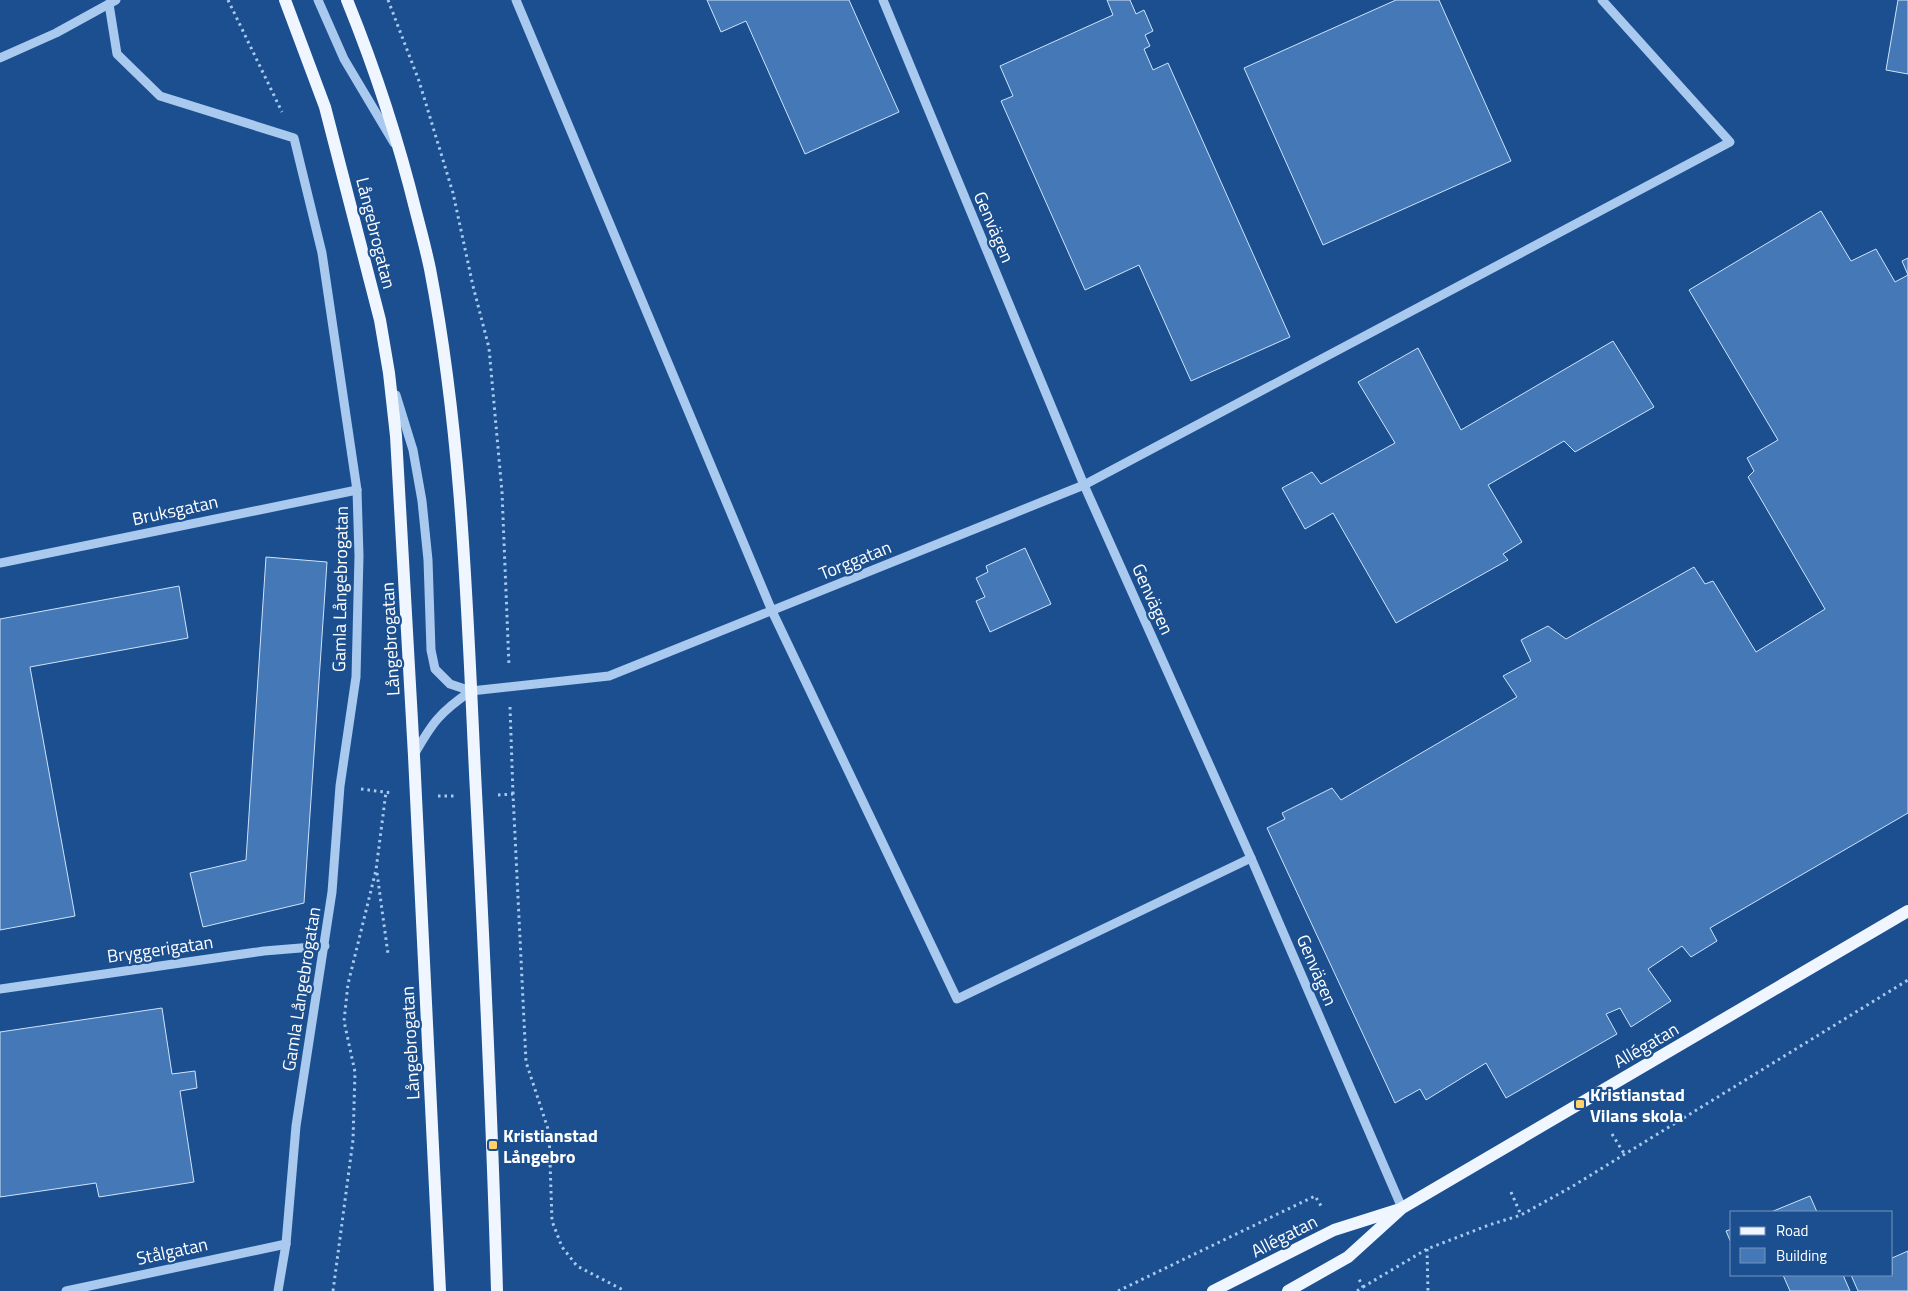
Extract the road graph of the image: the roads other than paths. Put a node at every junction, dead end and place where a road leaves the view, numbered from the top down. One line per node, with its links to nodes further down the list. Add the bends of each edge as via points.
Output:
1 (285, 0): 10 (main road, Långebrogatan, via 325,107 380,320)
2 (318, 0): 9 (street, via 344,59)
3 (347, 0): 9 (main road, via 371,59)
4 (516, 0): 14 (street)
5 (883, 0): 11 (street, Genvägen)
6 (1602, 0): 11 (street, Torggatan, via 1730,142)
7 (113, 2): 8 (street); 12 (street, Gamla Långebrogatan, via 117,54 160,96 294,138 322,253)
8 (0, 58)
9 (402, 156): 15 (main road, via 430,268 448,378 457,459)
10 (389, 373): 15 (street, via 412,450 422,501 431,650 435,669 450,684); 16 (main road, Långebrogatan, via 396,436)
11 (1084, 486): 14 (street, Torggatan); 17 (street, Genvägen)
12 (357, 490): 13 (street, Bruksgatan); 19 (street, Gamla Långebrogatan, via 356,676 340,786 332,892)
13 (0, 563)
14 (772, 611): 15 (street, Torggatan, via 609,676); 17 (street, via 957,1000)
15 (472, 692): 16 (street, via 450,705 430,726); 26 (main road)
16 (414, 756): 25 (main road, Långebrogatan)
17 (1251, 858): 21 (street, Genvägen)
18 (1908, 911): 21 (main road, Allégatan)
19 (324, 946): 20 (street, Bryggerigatan, via 264,950); 22 (street, Gamla Långebrogatan, via 296,1126)
20 (0, 989)
21 (1402, 1208): 27 (main road, Allégatan, via 1334,1230); 28 (main road, Allégatan, via 1348,1257)
22 (286, 1244): 23 (street, Stålgatan); 24 (street, Gamla Långebrogatan)
23 (66, 1291)
24 (278, 1291)
25 (440, 1291)
26 (497, 1291)
27 (1214, 1291)
28 (1288, 1291)

